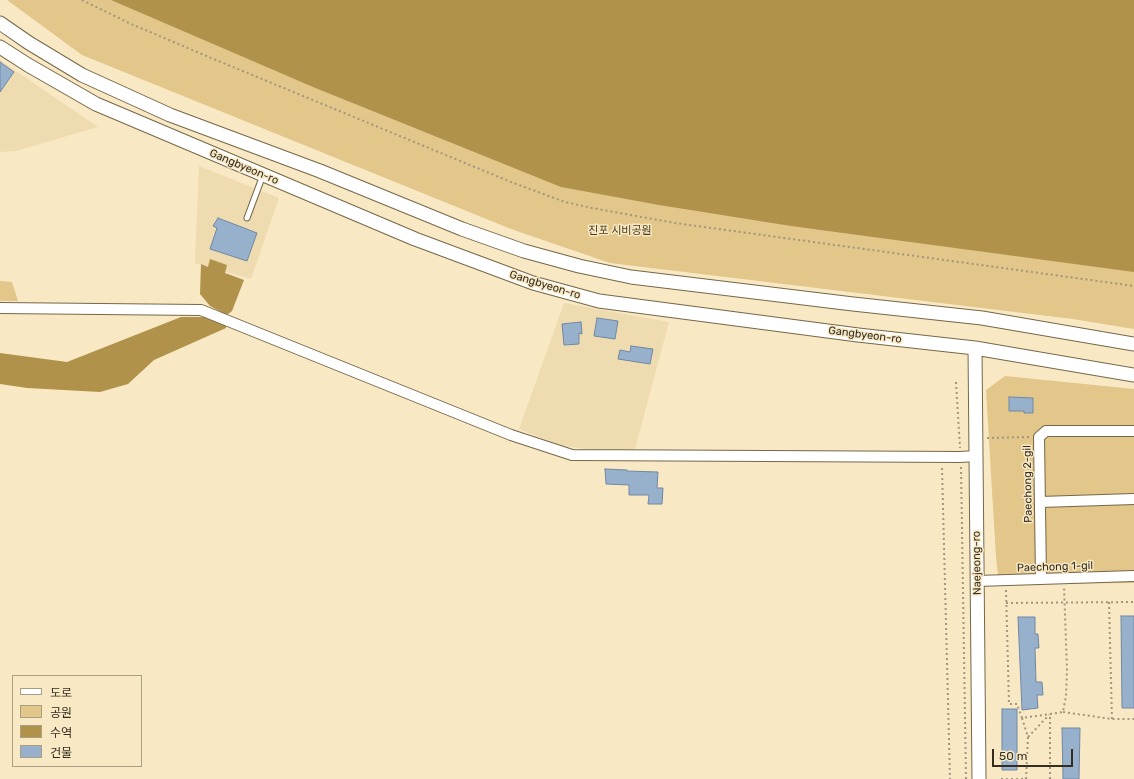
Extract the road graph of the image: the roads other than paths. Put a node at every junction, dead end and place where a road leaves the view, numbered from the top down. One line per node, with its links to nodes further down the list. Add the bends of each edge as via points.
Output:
1 (0, 23): 6 (street, Gangbyeon-ro, via 82,75 170,115 524,251 631,277 982,318)
2 (0, 47): 3 (street, Gangbyeon-ro, via 96,104)
3 (263, 175): 4 (lane); 7 (street, Gangbyeon-ro, via 415,239 533,283 599,301)
4 (247, 218)
5 (0, 308): 10 (street, via 201,310 511,435 572,456)
6 (1134, 344)
7 (975, 348): 8 (street, Gangbyeon-ro); 10 (street, Naejeong-ro)
8 (1134, 375)
9 (1134, 432): 12 (street, Paechong 2-gil, via 1046,431 1039,437)
10 (976, 456): 15 (street, Naejeong-ro)
11 (1134, 499): 12 (street)
12 (1040, 502): 14 (street, Paechong 2-gil)
13 (1134, 576): 14 (street, Paechong 1-gil)
14 (1041, 579): 15 (street, Paechong 1-gil)
15 (977, 581): 16 (street, Naejeong-ro)
16 (979, 779)

